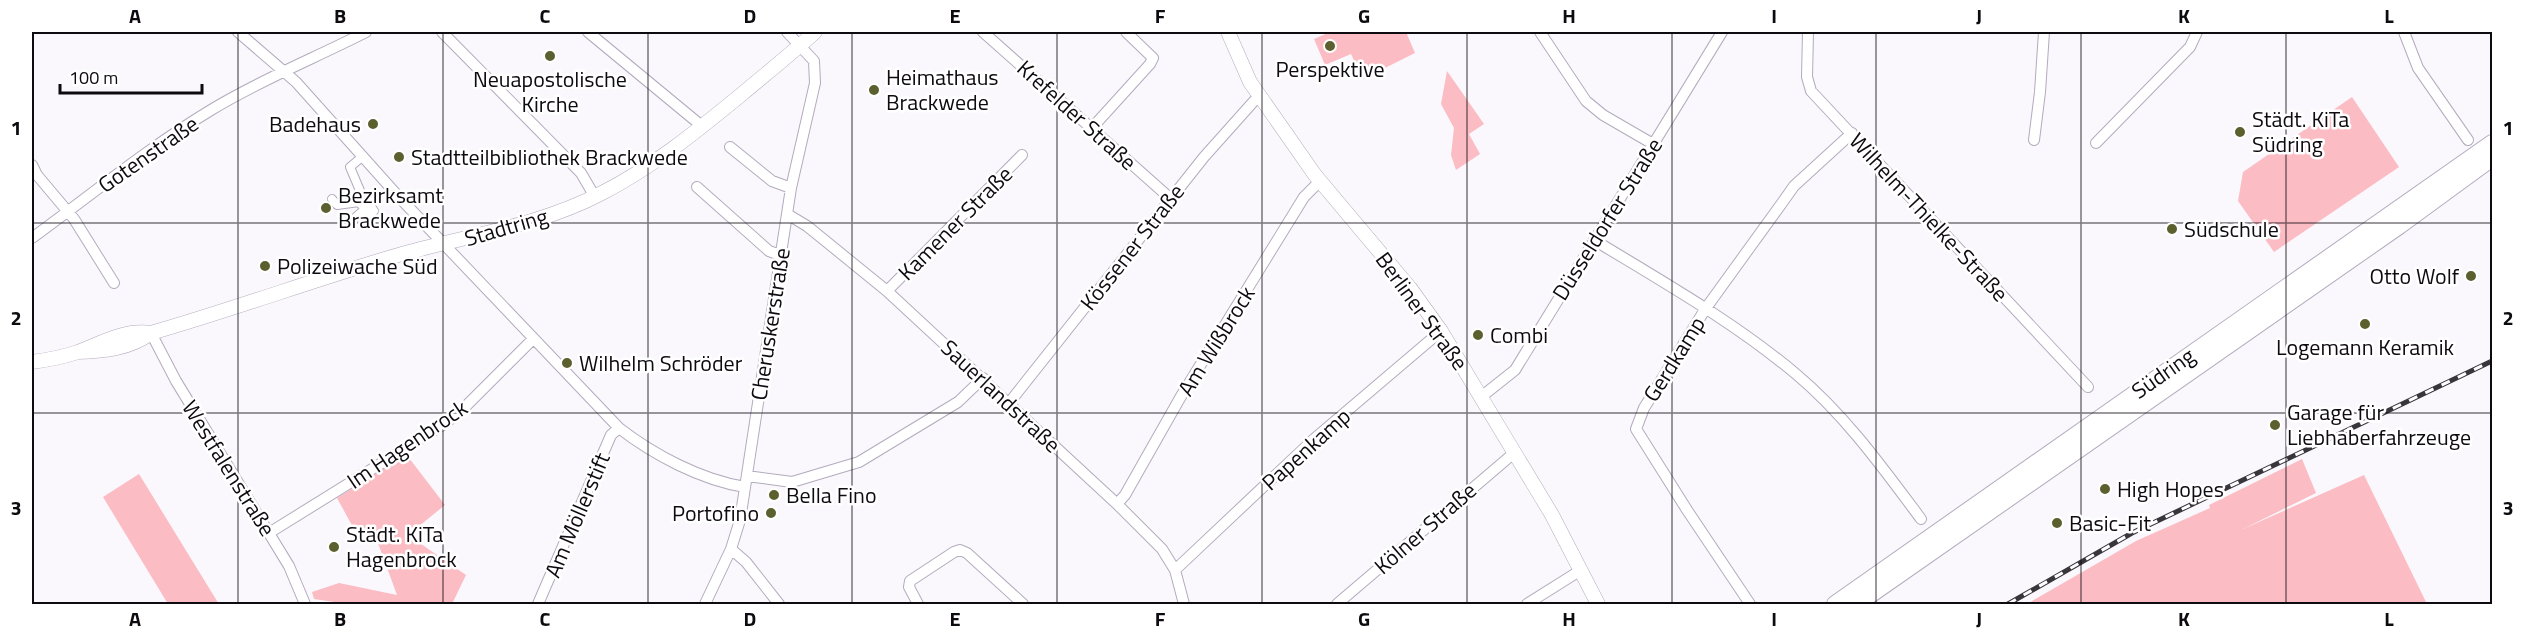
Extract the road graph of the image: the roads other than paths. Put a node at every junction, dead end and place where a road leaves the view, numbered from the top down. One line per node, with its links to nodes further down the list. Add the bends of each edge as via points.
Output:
1 (238, 32): 17 (street)
2 (366, 32): 17 (street, Gotenstraße)
3 (442, 32): 35 (street, via 581,173)
4 (588, 32): 19 (street)
5 (787, 32): 16 (street, Cheruskerstraße)
6 (815, 32): 16 (street, Stadtring)
7 (983, 32): 20 (street, Krefelder Straße)
8 (1126, 32): 20 (street, via 1153,58)
9 (1228, 32): 18 (street, Berliner Straße, via 1244,71)
10 (1540, 32): 26 (street, via 1586,101)
11 (1722, 32): 26 (street, Düsseldorfer Straße)
12 (1808, 32): 21 (street, Wilhelm-Thielke-Straße, via 1807,78 1811,91)
13 (2044, 32): 22 (street)
14 (2197, 32): 24 (street, via 2190,47)
15 (2404, 32): 23 (street, via 2418,68)
16 (800, 45): 19 (street, Stadtring); 34 (street, Cheruskerstraße, via 814,61 816,75)
17 (285, 72): 29 (street); 40 (street, Gotenstraße, via 184,127)
18 (1261, 97): 32 (street, Berliner Straße); 37 (street, Kössener Straße, via 1204,157)
19 (703, 127): 35 (street, Stadtring, via 635,175)
20 (1092, 129): 37 (street, Krefelder Straße)
21 (1852, 133): 50 (street, Gerdkamp, via 1794,186); 58 (street, Wilhelm-Thielke-Straße)
22 (2034, 140)
23 (2468, 140)
24 (2096, 143)
25 (2493, 143): 81 (main road, Südring)
26 (1653, 144): 45 (street, Düsseldorfer Straße)
27 (730, 147): 34 (street, via 772,181)
28 (1022, 155): 49 (street, Kamener Straße)
29 (362, 157): 38 (street, via 350,167); 46 (street)
30 (2493, 158): 82 (main road, Südring)
31 (32, 165): 40 (street)
32 (1320, 181): 51 (street, Berliner Straße); 64 (street, Am Wißbrock, via 1304,197)
33 (697, 188): 47 (street, via 769,251)
34 (791, 188): 41 (street, Cheruskerstraße)
35 (595, 197): 46 (street, Stadtring, via 538,220)
36 (332, 199): 38 (street, via 337,205)
37 (1171, 199): 60 (street, Kössener Straße)
38 (362, 206): 39 (street); 42 (street); 43 (street)
39 (374, 211)
40 (68, 212): 44 (street, Gotenstraße); 48 (street)
41 (787, 214): 47 (street, Cheruskerstraße); 49 (street, Sauerlandstraße)
42 (376, 222)
43 (348, 224)
44 (32, 238)
45 (1594, 240): 50 (street); 59 (street, Düsseldorfer Straße, via 1515,370)
46 (445, 244): 52 (street, Stadtring); 53 (street)
47 (780, 255): 63 (street, Cheruskerstraße)
48 (114, 283)
49 (887, 291): 57 (street, Sauerlandstraße)
50 (1706, 308): 65 (street, via 1767,350 1834,409); 80 (street, Gerdkamp, via 1644,408 1636,429)
51 (1441, 331): 59 (street, Berliner Straße); 68 (street, Papenkamp, via 1314,439)
52 (151, 333): 54 (street, Stadtring, via 114,348); 66 (street, Westfalenstraße)
53 (533, 339): 61 (street); 66 (street, Im Hagenbrock, via 446,423)
54 (54, 358): 55 (street, Stadtring); 56 (street, Stadtring)
55 (32, 362)
56 (32, 368)
57 (983, 378): 60 (street, Sauerlandstraße); 63 (street, via 958,402 859,462 792,482)
58 (2088, 387)
59 (1481, 397): 62 (street, Berliner Straße)
60 (1009, 402): 64 (street, Sauerlandstraße)
61 (619, 428): 63 (street, via 690,470); 71 (street, Am Möllerstift, via 611,435)
62 (1514, 453): 69 (street, Berliner Straße); 77 (street, Kölner Straße)
63 (746, 482): 67 (street, Cheruskerstraße)
64 (1117, 504): 68 (street, Sauerlandstraße, via 1162,549)
65 (1921, 519)
66 (269, 533): 70 (street, Westfalenstraße)
67 (731, 549): 72 (street, Cheruskerstraße); 73 (street)
68 (1174, 570): 76 (street, Sauerlandstraße)
69 (1581, 570): 78 (street); 79 (street, Berliner Straße)
70 (305, 604)
71 (538, 604)
72 (705, 604)
73 (779, 604)
74 (918, 604): 75 (street, via 910,581 960,550)
75 (1023, 604)
76 (1184, 604)
77 (1336, 604)
78 (1527, 604)
79 (1598, 604)
80 (1750, 604)
81 (1835, 604)
82 (1857, 604)

